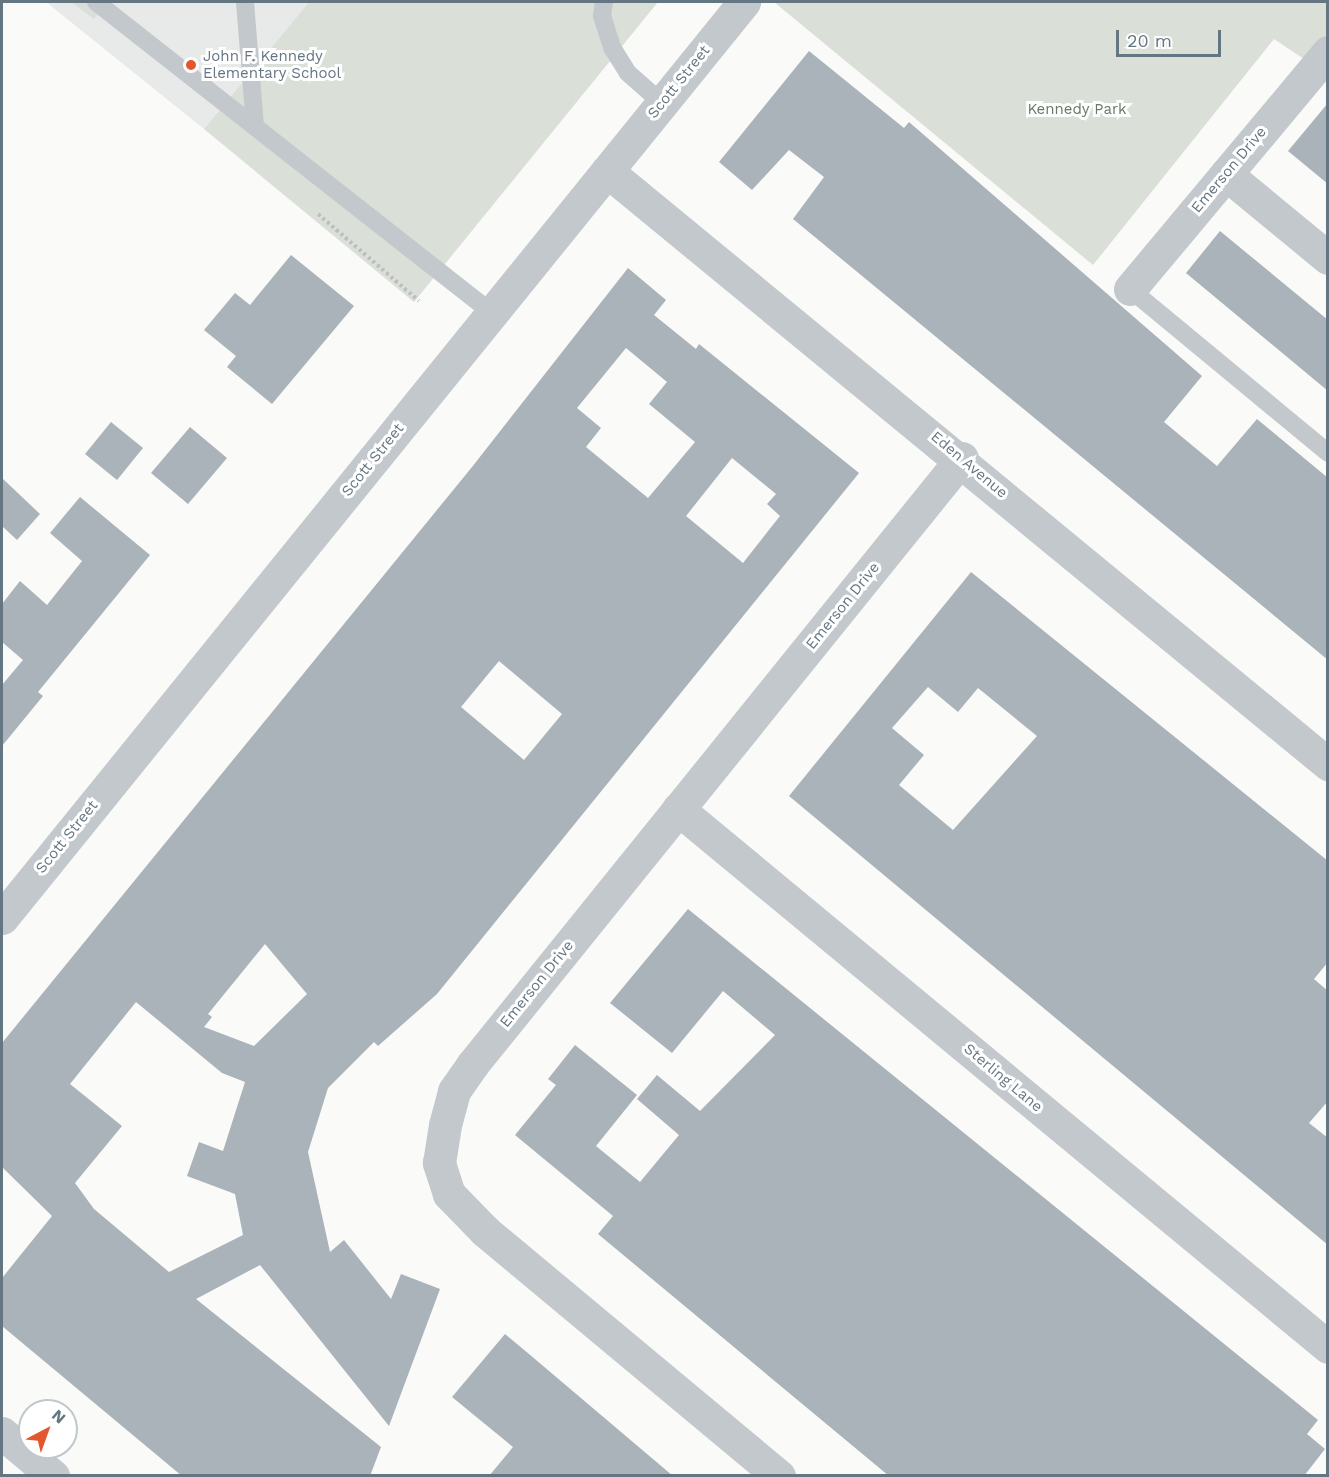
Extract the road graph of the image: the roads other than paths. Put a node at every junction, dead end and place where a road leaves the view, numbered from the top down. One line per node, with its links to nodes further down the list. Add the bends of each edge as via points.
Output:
1 (96, 2): 7 (lane)
2 (245, 2): 7 (lane)
3 (604, 2): 6 (lane, via 602,16 613,48 628,73)
4 (744, 2): 6 (street, Scott Street)
5 (1328, 52): 9 (street, Emerson Drive)
6 (662, 103): 8 (street, Scott Street)
7 (255, 127): 12 (lane)
8 (607, 171): 12 (street, Scott Street); 14 (street, Eden Avenue)
9 (1226, 174): 10 (street); 11 (street, Emerson Drive)
10 (1328, 258)
11 (1130, 289): 13 (lane)
12 (492, 314): 17 (street, Scott Street)
13 (1328, 453)
14 (962, 458): 15 (street, Eden Avenue); 16 (street, Emerson Drive)
15 (1328, 764)
16 (678, 809): 18 (street, Sterling Lane); 21 (street, Emerson Drive, via 454,1091 439,1163 449,1194 485,1231)
17 (2, 918)
18 (1328, 1347)
19 (2, 1433): 20 (street)
20 (52, 1476)
21 (778, 1476)

